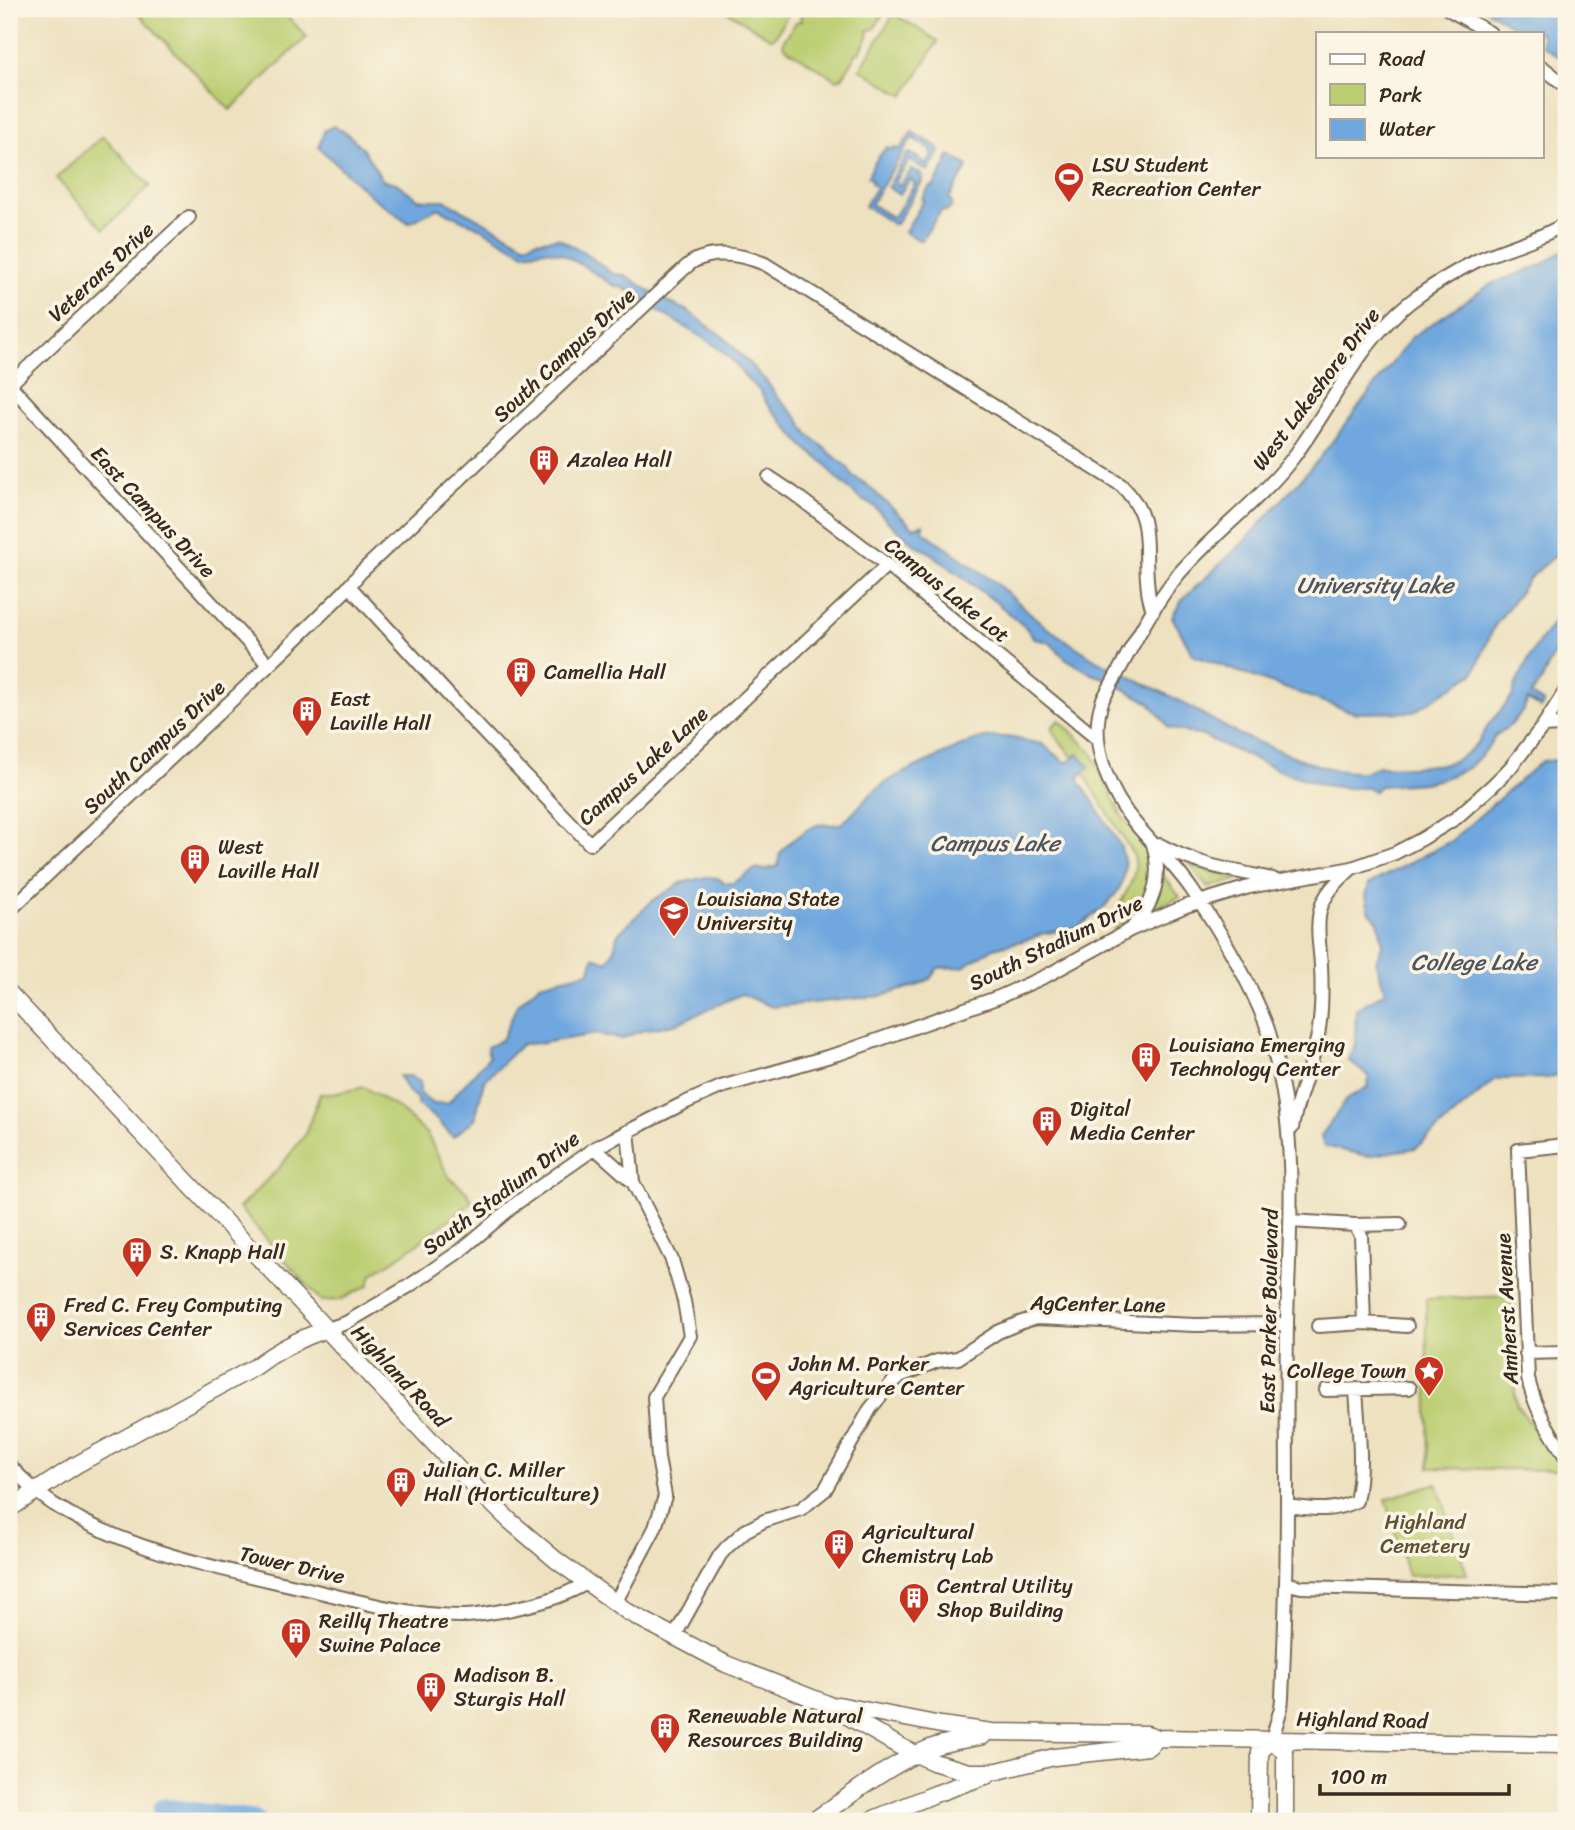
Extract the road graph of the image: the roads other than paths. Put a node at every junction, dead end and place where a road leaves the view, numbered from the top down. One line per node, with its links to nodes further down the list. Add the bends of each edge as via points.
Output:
1 (1448, 9): 2 (street)
2 (1488, 32)
3 (1544, 69): 4 (street)
4 (1566, 86)
5 (189, 217): 7 (street, Veterans Drive)
6 (1566, 223): 11 (street, West Lakeshore Drive, via 1451,275 1394,316 1357,361 1293,457 1179,574)
7 (9, 384): 12 (street, East Campus Drive)
8 (769, 477): 9 (street, Campus Lake Lot)
9 (887, 565): 10 (street, Campus Lake Lane, via 590,844); 16 (street, Campus Lake Lot)
10 (349, 586): 11 (street, South Campus Drive, via 676,275 697,260 733,255 765,264 1121,485 1144,520 1147,590); 12 (street, South Campus Drive)
11 (1153, 611): 16 (street, West Lakeshore Drive, via 1103,699)
12 (269, 665): 21 (street, South Campus Drive)
13 (1566, 690): 15 (street)
14 (1566, 721): 15 (street)
15 (1543, 726): 18 (street, via 1510,768 1456,818 1395,853)
16 (1096, 738): 17 (street, West Lakeshore Drive, via 1106,773 1123,806)
17 (1152, 840): 19 (street, via 1214,866); 20 (street, West Lakeshore Drive); 22 (street, via 1156,886 1142,917)
18 (1352, 868): 19 (street); 27 (street, via 1329,891 1320,911 1319,1032 1295,1111)
19 (1280, 880): 20 (street)
20 (1199, 903): 22 (street, South Stadium Drive); 27 (street, East Parker Boulevard, via 1249,983 1268,1028 1290,1134)
21 (9, 911)
22 (1130, 930): 24 (street, South Stadium Drive, via 999,997 841,1053 721,1087)
23 (9, 993): 36 (street, Highland Road)
24 (628, 1130): 26 (street, South Stadium Drive); 28 (street)
25 (1566, 1145): 38 (street, Amherst Avenue, via 1518,1150)
26 (595, 1148): 28 (street); 36 (street, South Stadium Drive, via 409,1286 346,1323)
27 (1289, 1151): 29 (street, East Parker Boulevard)
28 (633, 1182): 50 (street, via 672,1260 690,1336 654,1398 665,1496 655,1528)
29 (1291, 1221): 31 (street); 33 (street, East Parker Boulevard)
30 (1401, 1224): 31 (street)
31 (1355, 1225): 32 (street, via 1361,1235)
32 (1364, 1323): 34 (street); 35 (street)
33 (1287, 1324): 45 (street, East Parker Boulevard); 51 (street, AgCenter Lane, via 1036,1318 998,1332 958,1358 936,1361 900,1376 870,1409 825,1490 801,1509 745,1531 720,1555)
34 (1318, 1326)
35 (1407, 1326)
36 (327, 1329): 44 (street, South Stadium Drive, via 269,1356); 47 (street, Highland Road, via 510,1521)
37 (1566, 1352): 38 (street)
38 (1526, 1353): 42 (street, Amherst Avenue, via 1531,1395)
39 (1409, 1388): 41 (street)
40 (1326, 1390): 41 (street)
41 (1356, 1390): 45 (street, via 1360,1465 1356,1501 1329,1510)
42 (1566, 1457)
43 (9, 1465): 44 (street, Tower Drive)
44 (36, 1490): 46 (street, South Stadium Drive); 47 (street, Tower Drive, via 96,1527 191,1561 416,1612 485,1614 537,1605)
45 (1287, 1506): 48 (street, East Parker Boulevard)
46 (9, 1509)
47 (587, 1583): 50 (street, Highland Road)
48 (1286, 1583): 49 (street); 55 (street, East Parker Boulevard, via 1281,1708)
49 (1566, 1594)
50 (615, 1602): 51 (street, Highland Road)
51 (674, 1637): 52 (street, Highland Road, via 737,1669)
52 (825, 1703): 53 (street, Highland Road); 57 (street, Highland Road)
53 (992, 1732): 54 (street, Highland Road, via 1147,1734); 57 (street)
54 (1158, 1738): 55 (street, Highland Road); 58 (street, Highland Road, via 1148,1747 1054,1757)
55 (1272, 1739): 56 (street, Highland Road); 61 (street, via 1260,1752); 62 (street, via 1285,1754)
56 (1566, 1745)
57 (915, 1755): 58 (street, Highland Road, via 969,1772); 59 (street)
58 (998, 1771): 60 (street)
59 (813, 1821)
60 (869, 1821)
61 (1259, 1821)
62 (1285, 1821)

